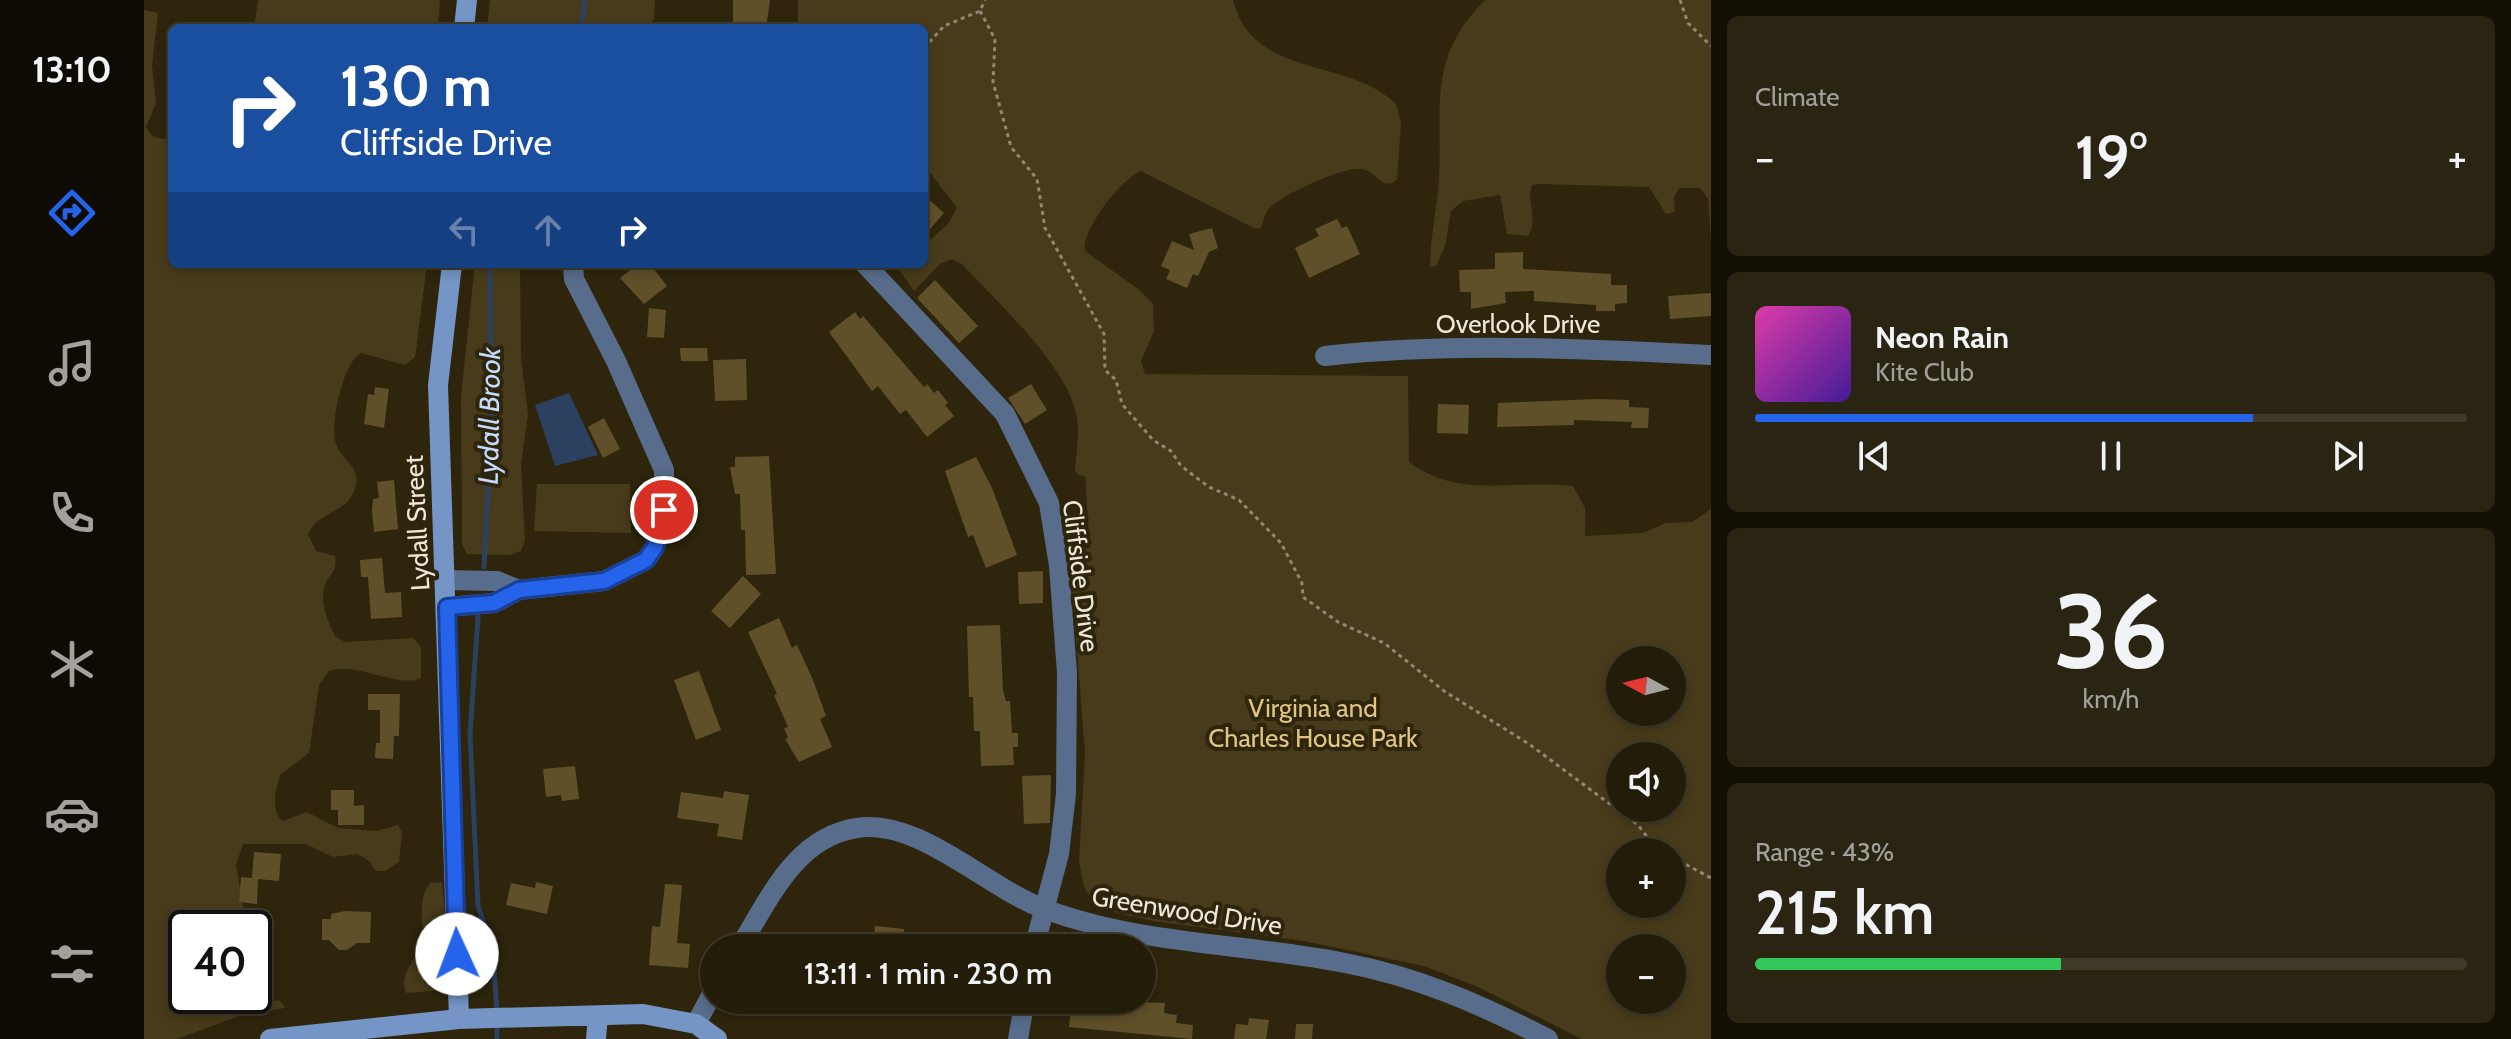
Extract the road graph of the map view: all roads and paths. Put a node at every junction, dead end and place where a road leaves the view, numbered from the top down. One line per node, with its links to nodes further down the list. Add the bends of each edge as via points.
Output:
1 (467, 0): 5 (street)
2 (985, 0): 4 (path)
3 (1680, 0): 7 (path, via 1688,23)
4 (980, 11): 6 (path, via 944,26); 16 (path, via 995,39 993,82 1011,147 1037,179 1045,228 1104,334 1105,370 1116,380 1122,404 1181,466 1239,500 1281,543 1302,583 1303,597 1338,622 1384,643 1444,691 1529,744)
5 (464, 24)
6 (928, 44)
7 (1711, 46)
8 (452, 268): 13 (street, Lydall Street, via 438,385)
9 (573, 268): 14 (street, via 664,470 664,510 655,547 646,560 604,581)
10 (869, 268): 19 (street, Cliffside Drive, via 1005,414 1049,503 1067,673 1066,794 1059,854)
11 (1711, 355): 12 (street, Overlook Drive, via 1385,349)
12 (1325, 356)
13 (446, 580): 14 (street, via 497,581); 15 (street, Lydall Street)
14 (519, 590): 15 (street, via 485,604)
15 (447, 607): 25 (street, Lydall Street)
16 (1648, 838)
17 (1686, 865): 18 (path)
18 (1711, 878)
19 (1042, 908): 20 (street, Greenwood Drive, via 886,826 858,827 828,834 805,850); 21 (street, Cliffside Drive); 31 (street, Greenwood Drive, via 1124,930 1405,976 1482,1005)
20 (748, 934)
21 (1037, 934)
22 (701, 1014): 26 (street)
23 (1022, 1014): 30 (street)
24 (598, 1016): 25 (street); 26 (street, via 643,1014); 28 (street)
25 (459, 1019): 27 (street)
26 (696, 1024): 29 (street)
27 (270, 1039)
28 (596, 1039)
29 (717, 1039)
30 (1018, 1039)
31 (1548, 1039)

